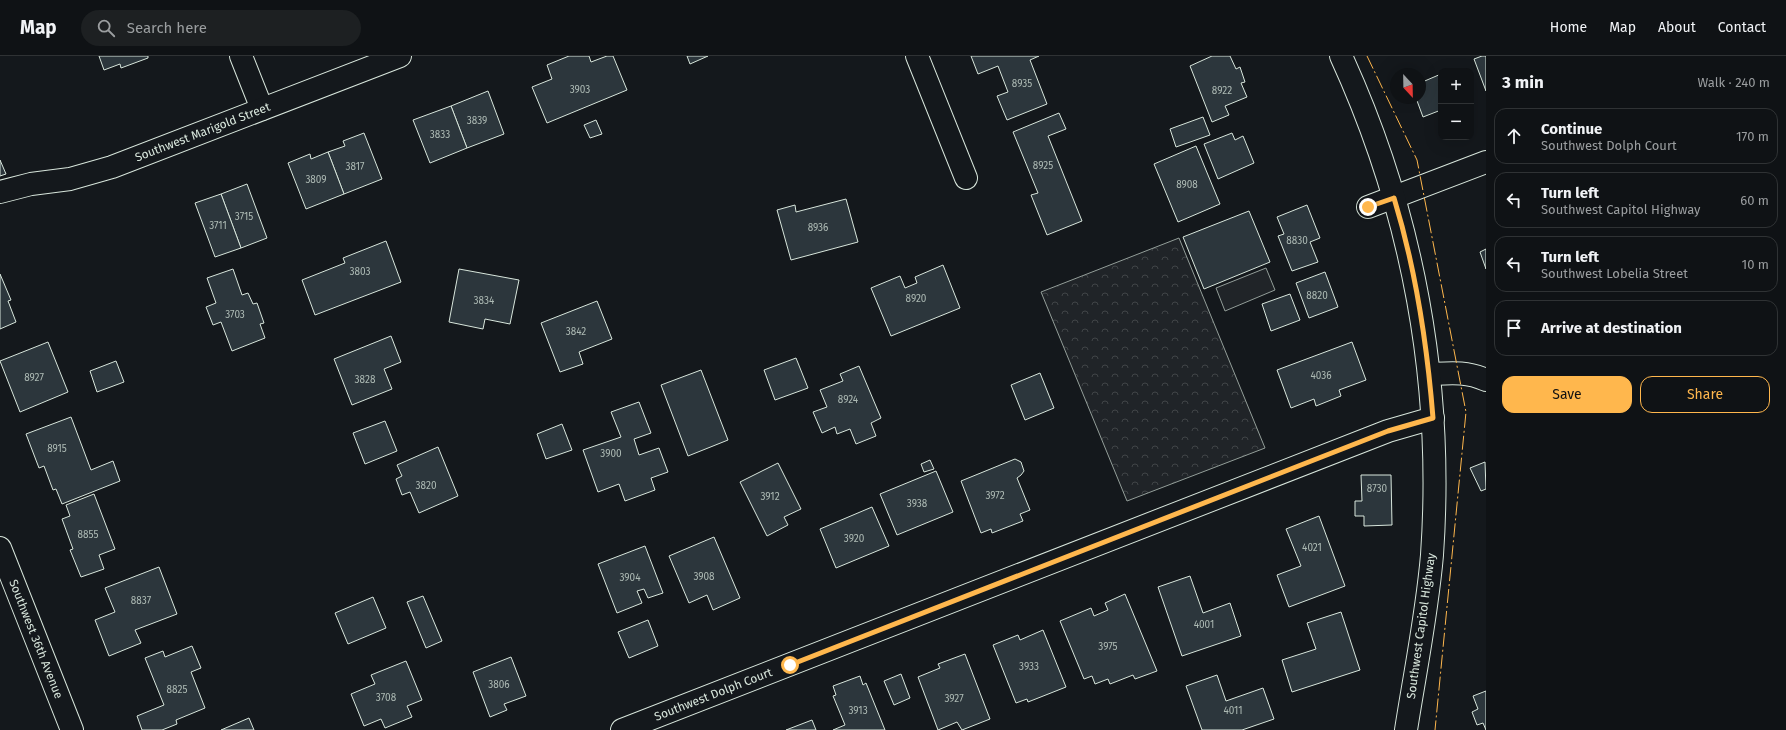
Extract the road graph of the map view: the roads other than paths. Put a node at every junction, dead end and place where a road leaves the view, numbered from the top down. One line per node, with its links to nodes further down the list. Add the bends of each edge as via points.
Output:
1 (241, 56): 5 (street)
2 (400, 56): 5 (street, Southwest Marigold Street)
3 (917, 56): 7 (street)
4 (1341, 56): 9 (street, Southwest Capitol Highway, via 1368,120)
5 (262, 109): 8 (street, Southwest Marigold Street, via 112,167 70,179 31,184)
6 (1486, 162): 9 (street)
7 (966, 178)
8 (0, 192)
9 (1394, 198): 10 (street); 11 (street, Southwest Capitol Highway, via 1406,238 1417,291)
10 (1368, 207)
11 (1430, 374): 12 (street, via 1457,372); 13 (street, Southwest Capitol Highway)
12 (1486, 380)
13 (1433, 418): 16 (street, Southwest Dolph Court, via 1388,431); 17 (street, Southwest Capitol Highway, via 1435,478 1432,556)
14 (0, 548): 15 (street, Southwest 36th Avenue)
15 (72, 730)
16 (622, 730)
17 (1406, 730)

